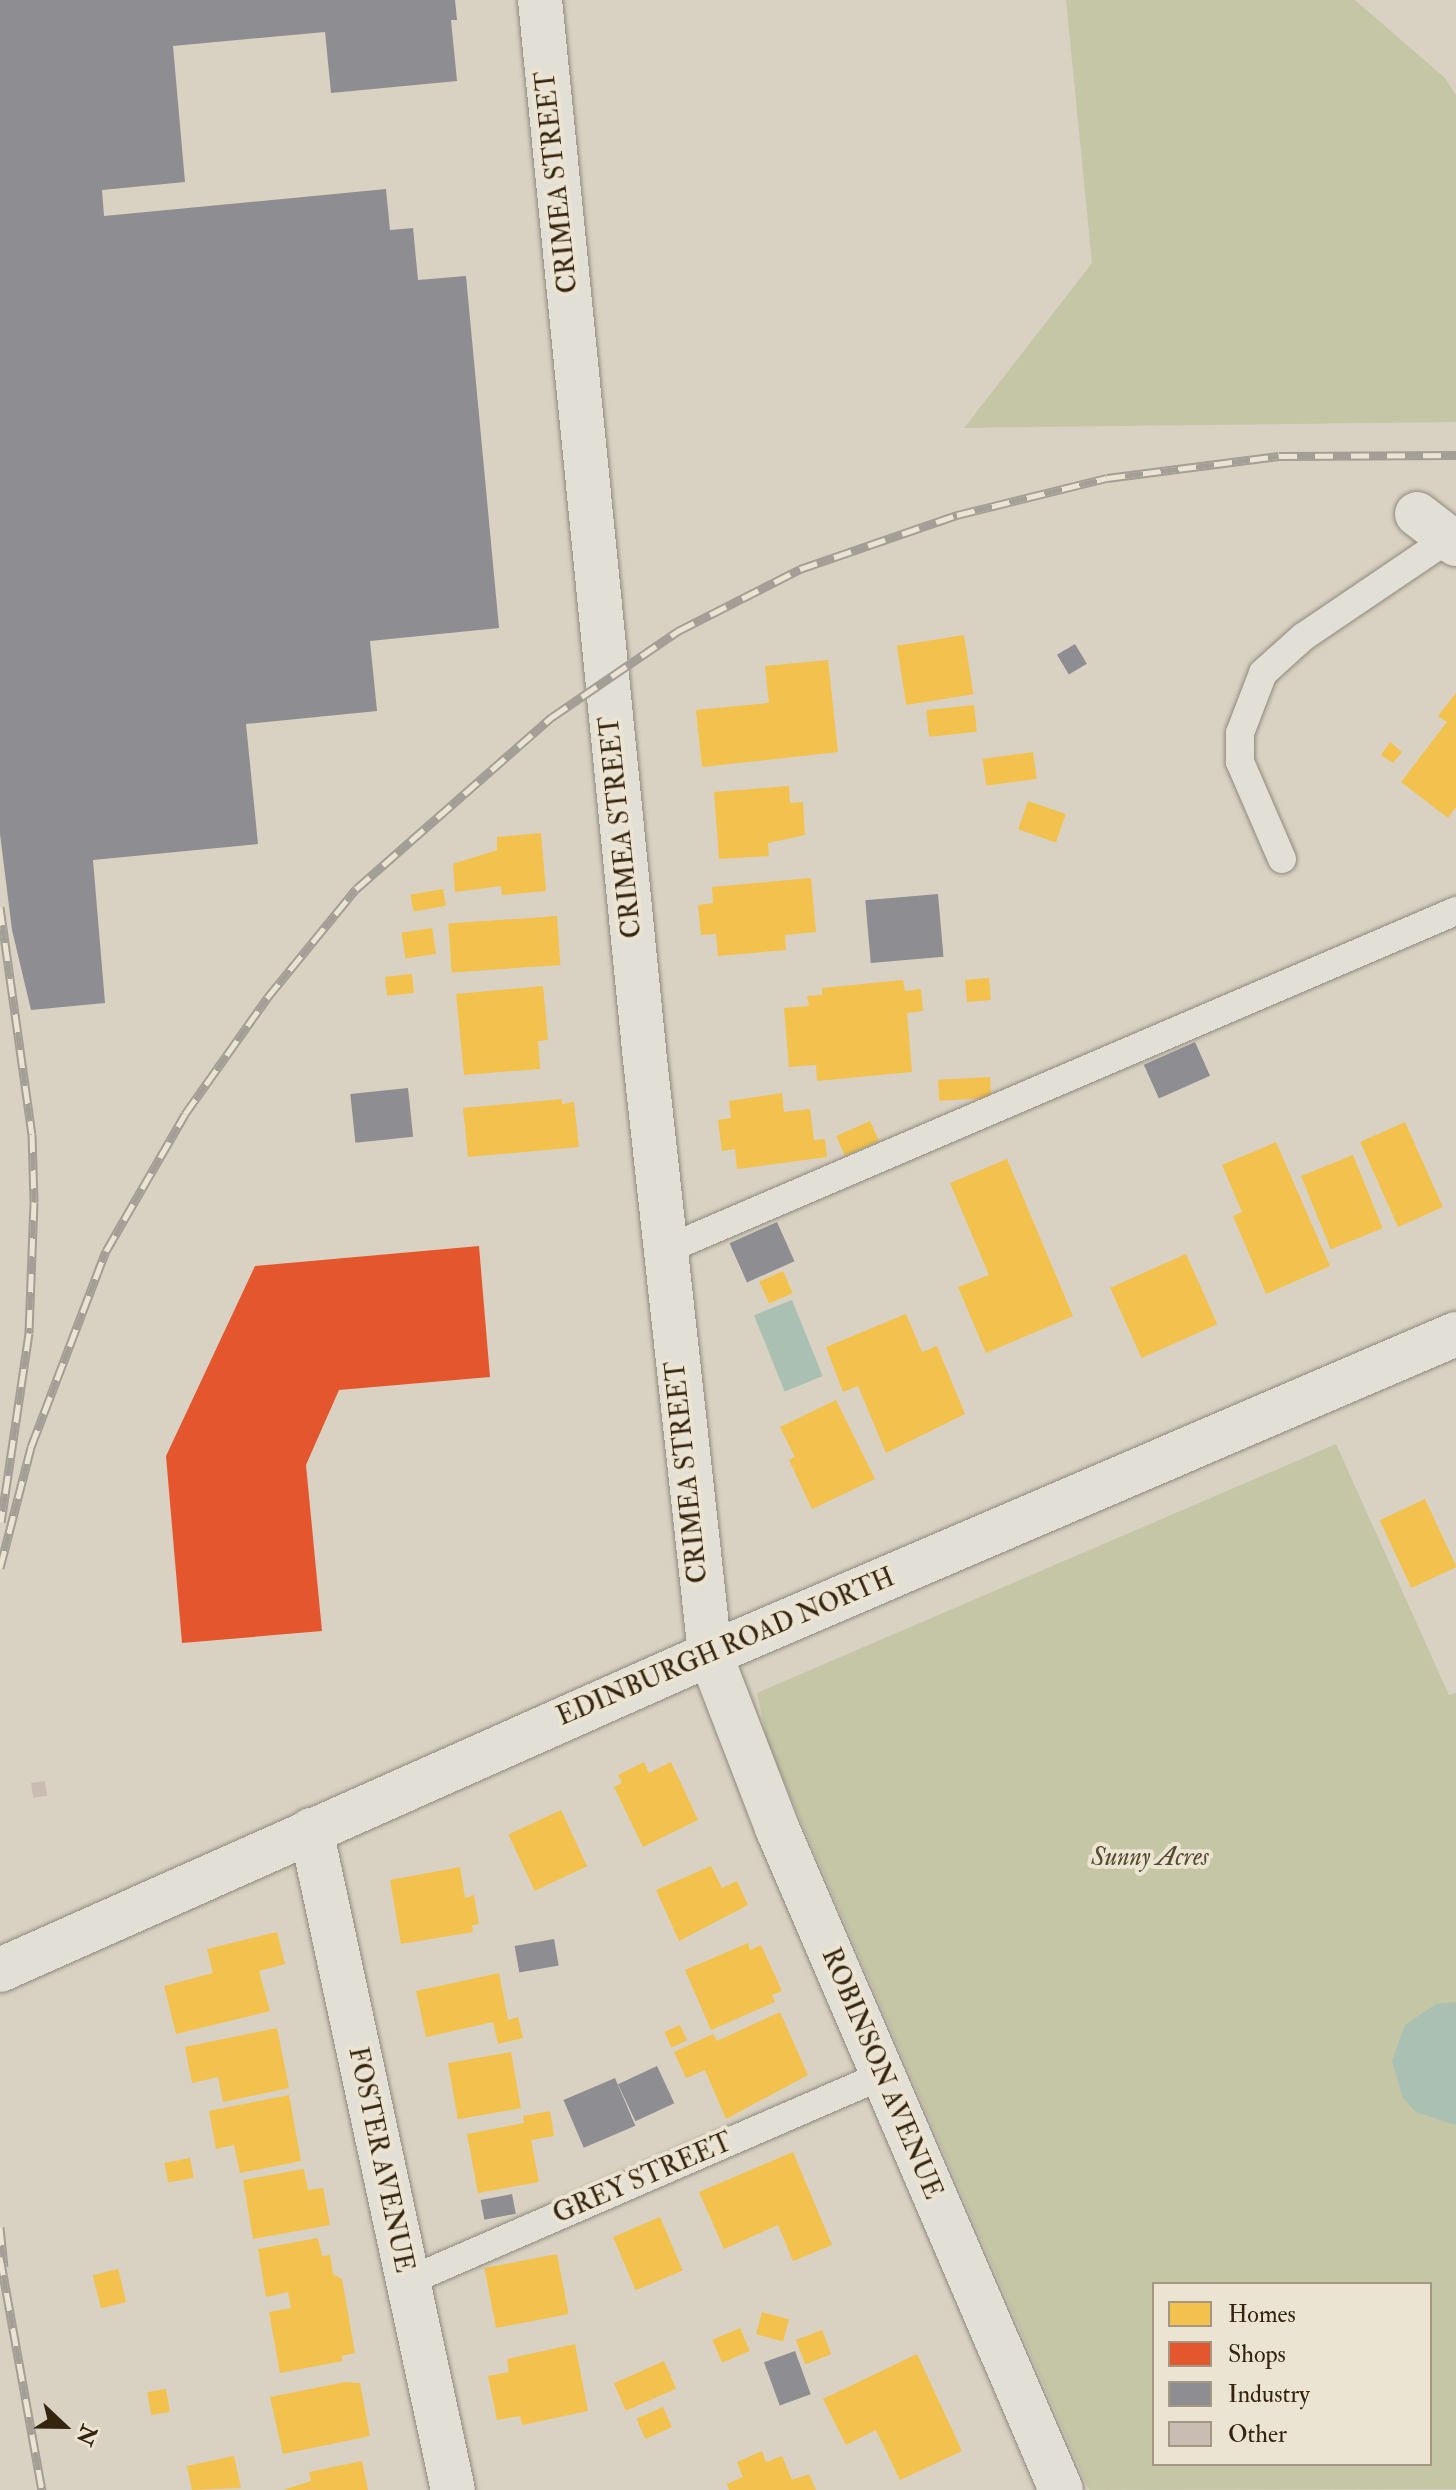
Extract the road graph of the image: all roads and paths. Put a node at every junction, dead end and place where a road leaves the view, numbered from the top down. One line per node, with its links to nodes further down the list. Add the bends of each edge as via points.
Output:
1 (540, 0): 5 (street, CRIMEA STREET)
2 (1441, 532): 3 (lane, via 1263,673 1240,733 1240,762)
3 (1282, 859)
4 (1456, 911): 5 (lane)
5 (665, 1250): 7 (street, CRIMEA STREET)
6 (1456, 1334): 7 (street, EDINBURGH ROAD NORTH)
7 (710, 1654): 8 (street, EDINBURGH ROAD NORTH); 10 (street, ROBINSON AVENUE, via 733,1724)
8 (311, 1830): 9 (street, EDINBURGH ROAD NORTH); 11 (street, FOSTER AVENUE)
9 (0, 1970)
10 (881, 2076): 11 (lane, GREY STREET); 13 (street, ROBINSON AVENUE)
11 (406, 2282): 12 (street, FOSTER AVENUE)
12 (453, 2490)
13 (1061, 2490)

